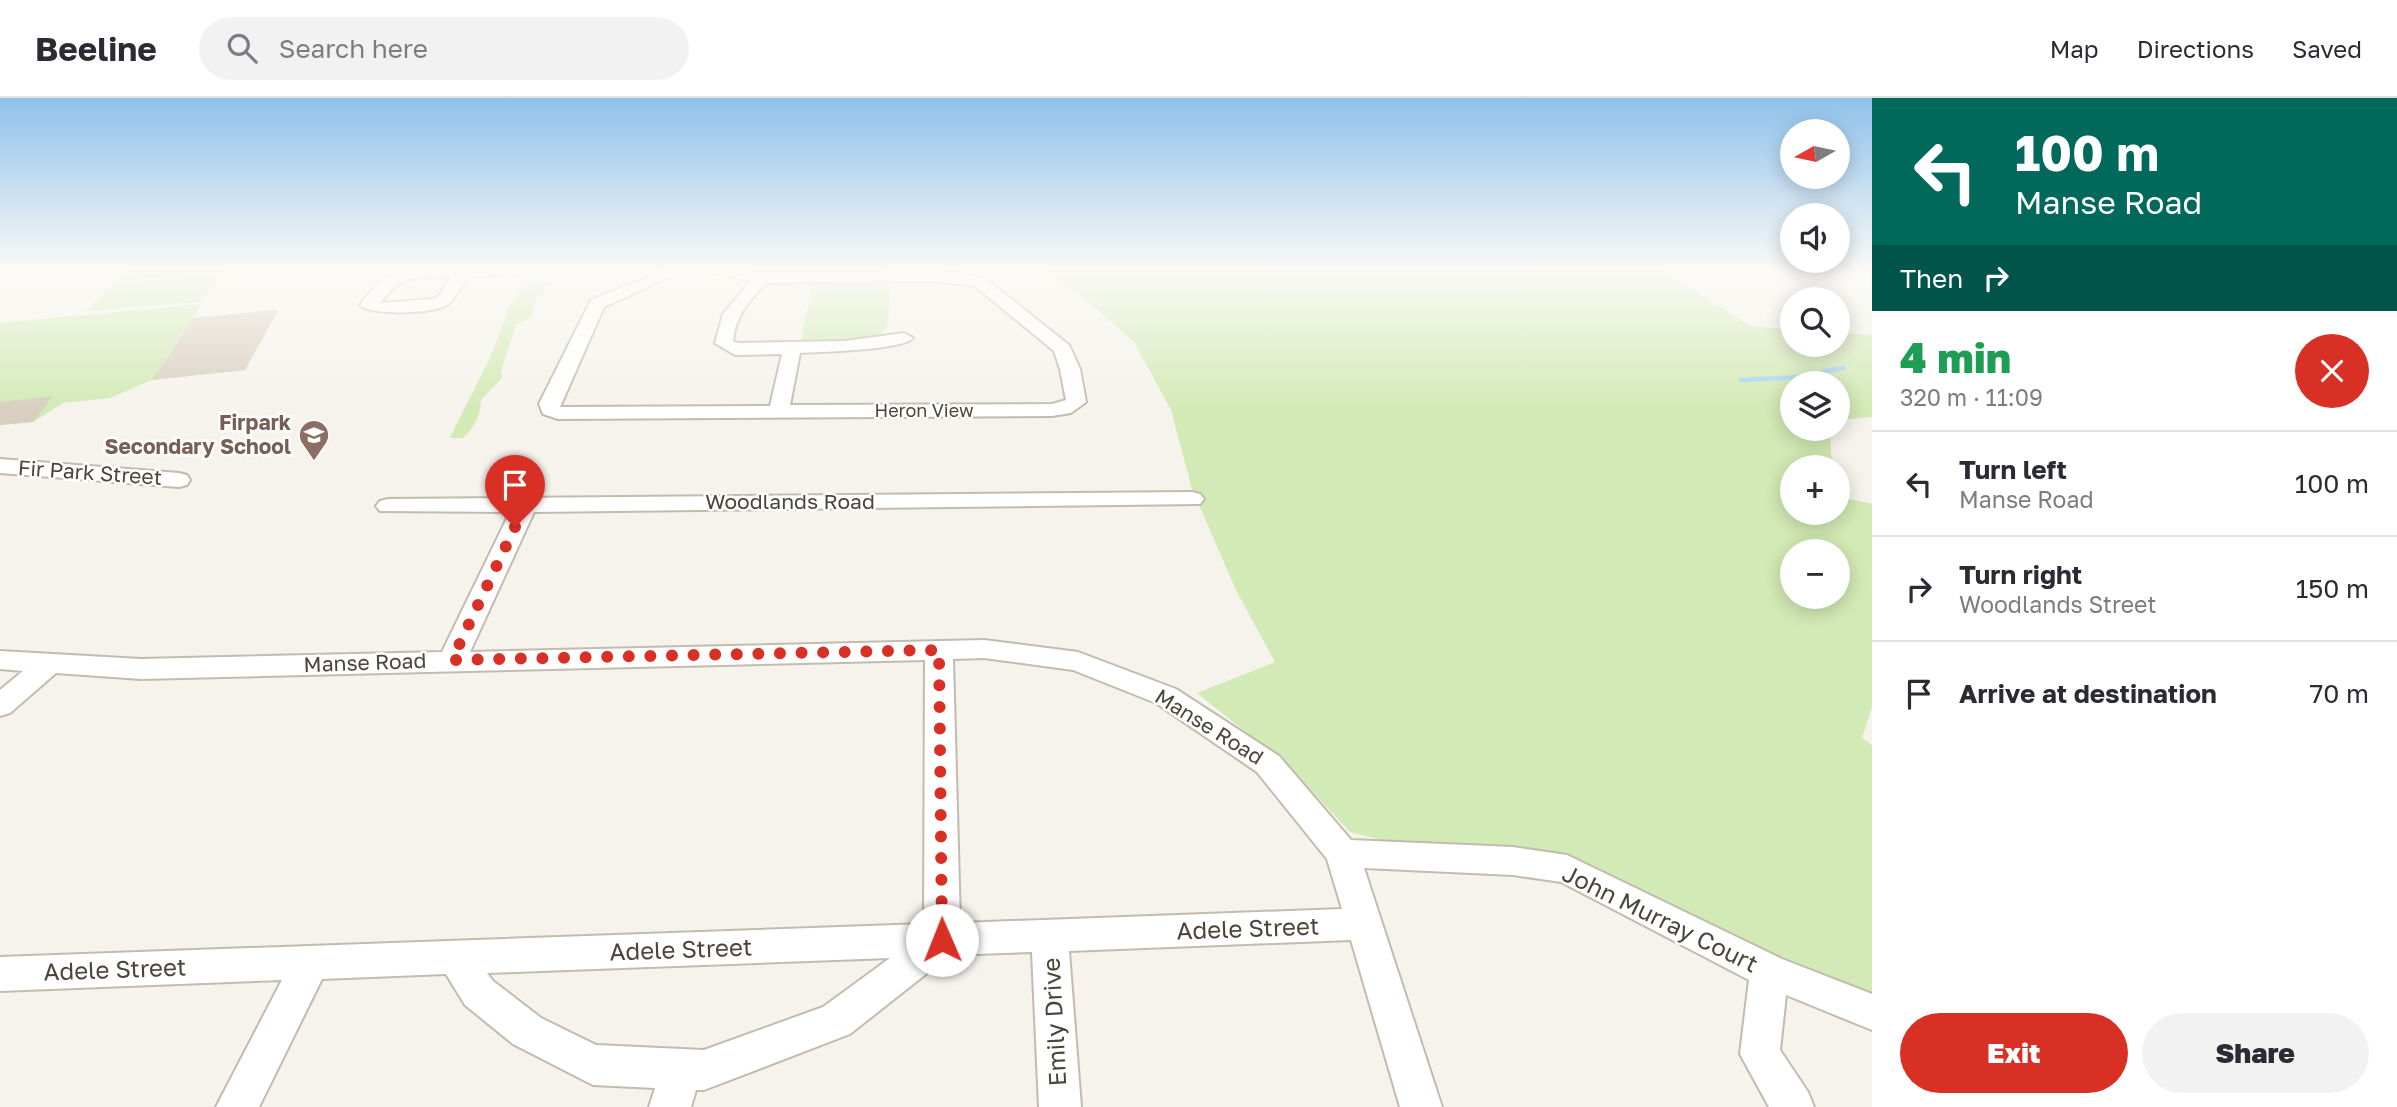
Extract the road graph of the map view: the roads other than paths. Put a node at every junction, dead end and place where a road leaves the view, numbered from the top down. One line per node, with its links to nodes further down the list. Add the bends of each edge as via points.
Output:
1 (591, 316): 6 (street, Heron View, via 549,404 550,411)
2 (730, 316): 5 (street, via 724,343 736,349)
3 (1022, 316): 6 (street, Heron View, via 1062,349 1076,402 1064,409)
4 (904, 338): 5 (street)
5 (792, 348): 6 (street)
6 (779, 411)
7 (0, 466): 8 (street, Fir Park Street)
8 (179, 480)
9 (1192, 499): 10 (street, Woodlands Road)
10 (525, 505): 11 (street, Woodlands Road); 14 (street)
11 (388, 506)
12 (939, 650): 14 (street, Manse Road); 17 (street, Manse Road, via 984,649 1078,661 1166,696 1268,764); 20 (street)
13 (0, 660): 15 (street, Manse Road)
14 (452, 660): 15 (street, Manse Road, via 141,669)
15 (49, 664): 16 (street)
16 (0, 706)
17 (1342, 853): 18 (street, Manse Road); 23 (street, John Murray Court, via 1513,860 1567,869)
18 (1363, 924): 19 (street, Adele Street); 30 (street, Manse Road)
19 (1050, 938): 20 (street, Adele Street); 29 (street, Emily Drive)
20 (942, 940): 21 (street, Adele Street); 26 (street, via 836,1021 704,1070)
21 (457, 959): 22 (street, Adele Street); 26 (street, via 479,993 527,1031 593,1065)
22 (310, 964): 24 (street, Adele Street); 27 (street)
23 (1769, 971): 25 (street, John Murray Court); 31 (street, John Murray Court, via 1760,1054)
24 (0, 974)
25 (1872, 1012)
26 (681, 1069): 28 (street)
27 (237, 1107)
28 (670, 1107)
29 (1060, 1107)
30 (1421, 1107)
31 (1793, 1107)

